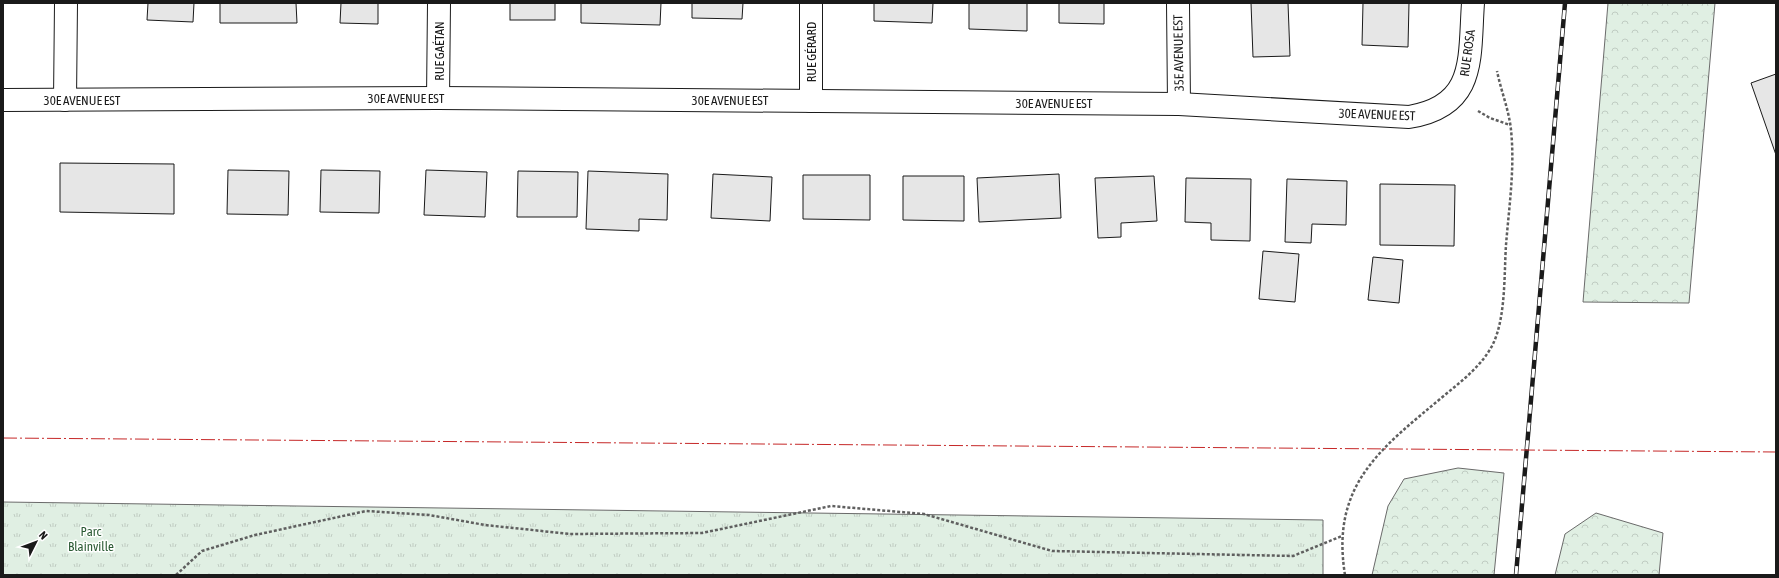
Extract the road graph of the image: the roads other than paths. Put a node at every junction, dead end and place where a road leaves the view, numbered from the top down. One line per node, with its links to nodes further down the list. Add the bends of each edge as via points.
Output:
1 (66, 3): 8 (street)
2 (439, 3): 6 (street, RUE GAÉTAN)
3 (811, 3): 10 (street, RUE GÉRARD)
4 (1178, 3): 11 (street, 35E AVENUE EST)
5 (1473, 3): 9 (street, RUE ROSA, via 1466,75)
6 (438, 98): 8 (street, 30E AVENUE EST); 10 (street, 30E AVENUE EST)
7 (3, 100): 8 (street, 30E AVENUE EST)
8 (65, 100)
9 (1452, 100): 11 (street, 30E AVENUE EST, via 1426,115 1409,117)
10 (811, 101): 11 (street, 30E AVENUE EST)
11 (1179, 104)

